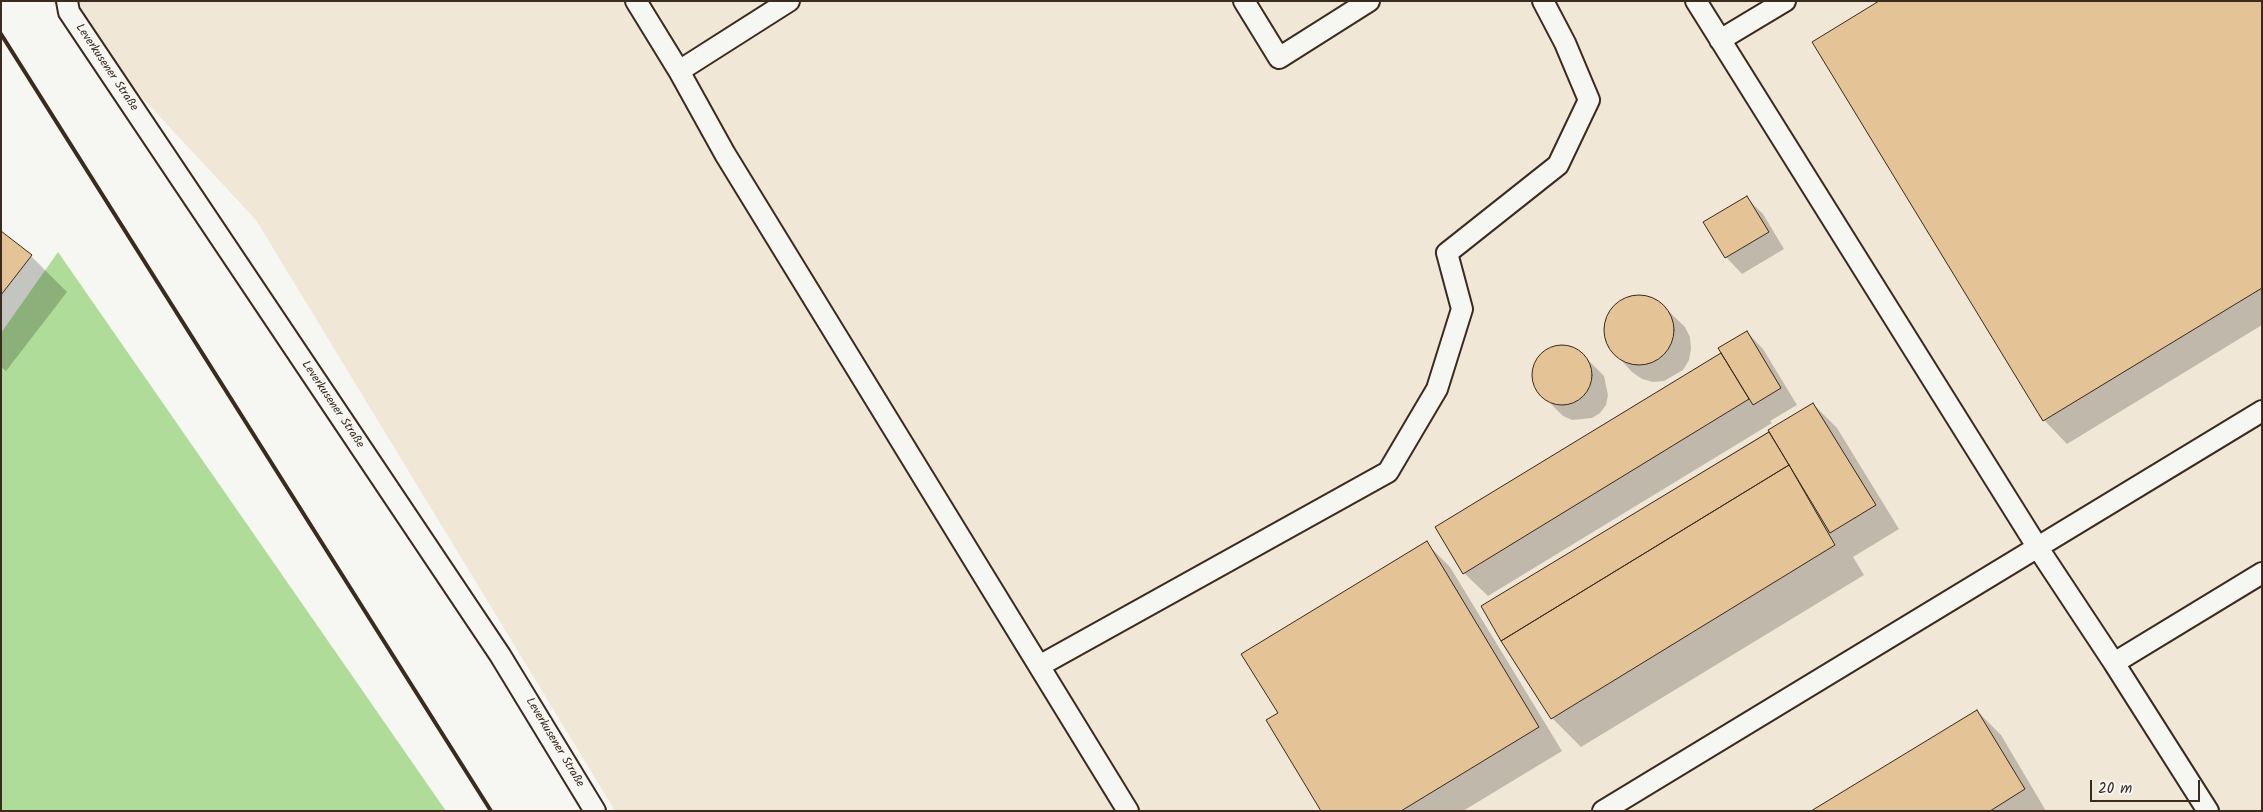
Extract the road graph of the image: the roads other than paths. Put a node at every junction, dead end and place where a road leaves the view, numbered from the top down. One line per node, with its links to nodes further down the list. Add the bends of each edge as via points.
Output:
1 (67, 1): 16 (lane, Leverkusener Straße, via 69,12 500,655)
2 (636, 1): 10 (lane)
3 (789, 1): 10 (lane)
4 (1244, 1): 5 (lane, via 1279,58)
5 (1369, 1)
6 (1543, 1): 15 (lane, via 1566,43 1589,100 1558,165 1447,253 1462,309 1437,389 1388,472)
7 (1696, 1): 9 (lane)
8 (1785, 1): 9 (lane)
9 (1720, 40): 12 (lane)
10 (679, 71): 15 (lane, via 726,154)
11 (2262, 411): 12 (lane)
12 (2038, 548): 14 (lane); 18 (lane)
13 (2262, 573): 14 (lane)
14 (2114, 663): 19 (lane)
15 (1039, 666): 17 (lane)
16 (595, 811)
17 (1128, 811)
18 (1603, 811)
19 (2208, 811)

